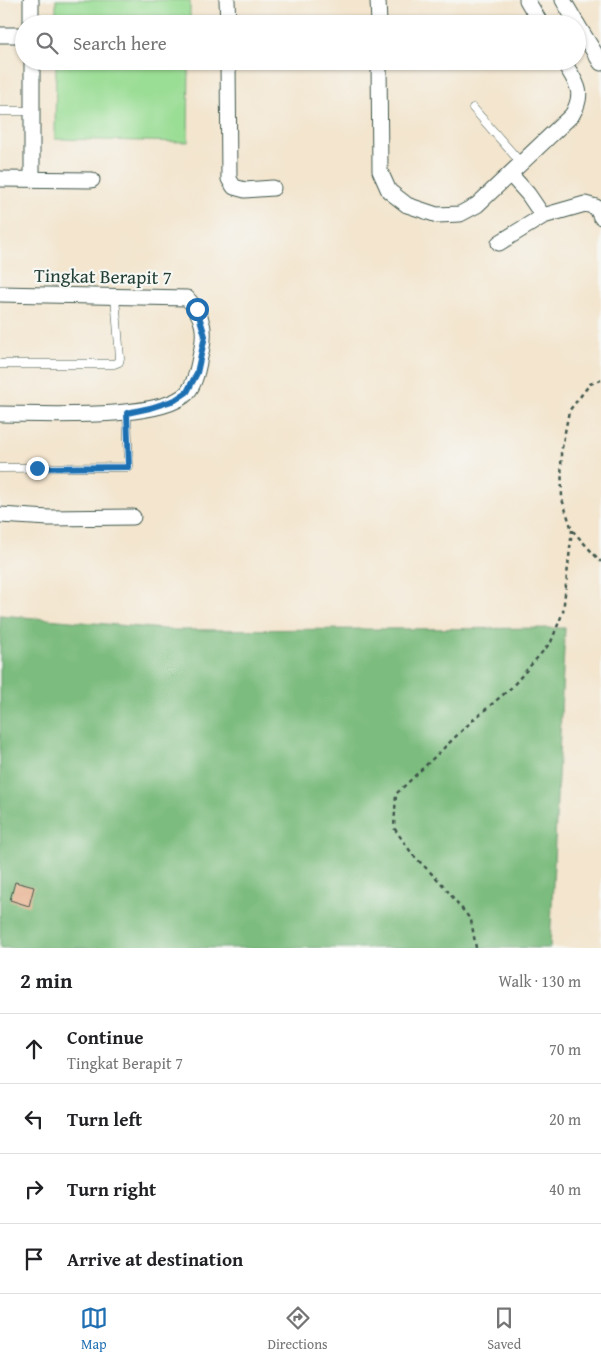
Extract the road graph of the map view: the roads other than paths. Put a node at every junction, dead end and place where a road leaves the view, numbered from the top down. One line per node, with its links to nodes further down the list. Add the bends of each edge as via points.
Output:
1 (31, 0): 6 (street)
2 (227, 0): 7 (street)
3 (378, 0): 8 (street)
4 (527, 0): 9 (street)
5 (563, 0): 10 (street)
6 (32, 15)
7 (228, 15)
8 (379, 15)
9 (536, 15)
10 (572, 15)
11 (0, 35): 12 (street)
12 (15, 35)
13 (586, 39): 14 (street)
14 (601, 63)
15 (32, 70): 21 (street)
16 (228, 70): 27 (street, via 229,179 234,187 245,190)
17 (379, 70): 23 (street, via 380,171 389,190 407,205 437,214 460,214 477,205)
18 (568, 70): 22 (street, via 580,93 572,116)
19 (473, 108): 22 (lane)
20 (0, 112): 21 (lane)
21 (32, 112): 24 (street)
22 (521, 163): 23 (street)
23 (510, 174): 28 (street)
24 (32, 178): 25 (street); 26 (street)
25 (0, 179)
26 (92, 180)
27 (273, 188)
28 (542, 216): 29 (street, via 586,204 596,207); 30 (street)
29 (601, 217)
30 (499, 244)
31 (0, 294): 32 (street, Tingkat Berapit 7)
32 (115, 297): 33 (lane, via 119,362); 34 (street, Tingkat Berapit 7, via 187,298 197,309 205,336 197,373 187,392 175,400)
33 (0, 364)
34 (127, 413): 35 (street); 36 (lane, via 129,467)
35 (0, 414)
36 (0, 468)
37 (0, 515): 38 (street)
38 (133, 517)

